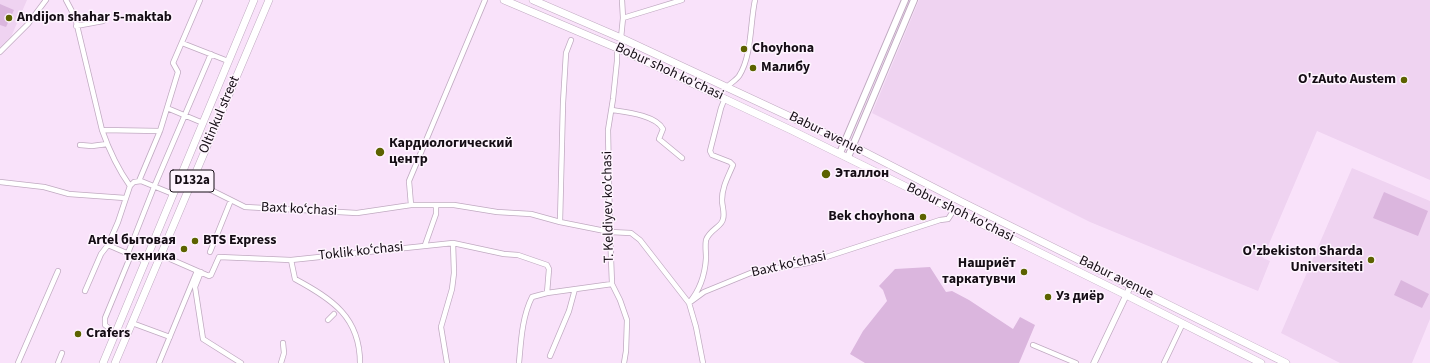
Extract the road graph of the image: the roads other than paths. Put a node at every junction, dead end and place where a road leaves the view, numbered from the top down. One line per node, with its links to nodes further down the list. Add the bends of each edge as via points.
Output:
1 (46, 0): 21 (street, via 28,24)
2 (66, 0): 16 (street, via 75,17)
3 (200, 0): 19 (street)
4 (254, 0): 23 (main road, Oltinkul street / D132a)
5 (269, 0): 39 (main road, Oltinkul street / D132a)
6 (485, 0): 47 (street, via 409,181)
7 (504, 0): 20 (main road, Bobur shoh ko'chasi)
8 (533, 0): 17 (main road, Babur avenue)
9 (622, 0): 14 (street)
10 (682, 0): 14 (street)
11 (755, 0): 24 (street, via 744,64 739,76)
12 (905, 0): 32 (main road)
13 (914, 0): 35 (main road)
14 (623, 18): 17 (street)
15 (103, 21): 16 (street)
16 (76, 26): 30 (street)
17 (622, 38): 24 (main road, Babur avenue)
18 (571, 40): 50 (street, via 566,53)
19 (182, 43): 22 (street); 26 (street, via 174,63 178,72)
20 (617, 48): 25 (main road, Bobur shoh ko'chasi); 27 (street, T. Keldiyev ko'chasi)
21 (0, 52)
22 (211, 54): 23 (street); 28 (street)
23 (228, 61): 29 (main road, Oltinkul street / D132a)
24 (728, 86): 32 (main road, Babur avenue)
25 (725, 98): 36 (main road, Bobur shoh ko'chasi); 68 (street, via 710,151 712,155 733,165 723,191 723,219 707,237 701,284)
26 (168, 108): 28 (street); 31 (street)
27 (612, 110): 38 (street, via 636,114 660,124 663,129 659,139); 51 (street, T. Keldiyev ko'chasi, via 608,130)
28 (185, 116): 29 (street); 43 (street)
29 (202, 123): 44 (main road, Oltinkul street / D132a)
30 (102, 130): 31 (street); 33 (street)
31 (160, 131): 40 (street)
32 (845, 142): 35 (main road, Babur avenue); 36 (main road)
33 (107, 144): 34 (street); 42 (street)
34 (80, 145)
35 (853, 146): 37 (main road); 63 (main road, Babur avenue)
36 (840, 153): 37 (main road, Bobur shoh ko'chasi)
37 (848, 157): 49 (main road, Bobur shoh ko'chasi)
38 (682, 158)
39 (193, 179): 46 (street, Baxt koʻchasi); 57 (main road, Oltinkul street / D132a)
40 (139, 181): 42 (street); 43 (street)
41 (0, 182): 45 (street, via 44,187 69,194)
42 (130, 186): 45 (street)
43 (154, 187): 44 (street); 56 (street)
44 (173, 194): 59 (main road, Oltinkul street / D132a)
45 (125, 198): 53 (street)
46 (231, 200): 47 (street, Baxt koʻchasi, via 245,207 357,213); 55 (street)
47 (411, 205): 48 (street, Baxt koʻchasi)
48 (436, 205): 50 (street, Baxt koʻchasi, via 454,204 497,212 531,214); 54 (street, via 436,214)
49 (954, 210): 67 (main road, Bobur shoh ko'chasi); 68 (street, Baxt koʻchasi, via 948,219 813,262 753,272 704,292)
50 (560, 222): 51 (street, Baxt koʻchasi)
51 (610, 232): 62 (street, T. Keldiyev ko'chasi); 68 (street, Baxt koʻchasi, via 631,233 640,240)
52 (453, 243): 54 (street, Toklik koʻchasi); 66 (street, Toklik koʻchasi, via 518,255 547,265); 87 (street, via 452,289 441,327)
53 (108, 245): 56 (street); 65 (street, via 101,254)
54 (425, 245): 58 (street, Toklik koʻchasi)
55 (210, 252)
56 (129, 254): 59 (street); 73 (street, via 105,318 105,325)
57 (161, 255): 61 (street); 71 (main road, Oltinkul street / D132a)
58 (291, 260): 61 (street, Toklik koʻchasi, via 219,257 211,275); 69 (street, via 295,279 312,288)
59 (145, 261): 73 (main road, Oltinkul street / D132a)
60 (58, 271): 79 (street)
61 (199, 271): 74 (street); 84 (street, via 195,287 203,339)
62 (612, 284): 64 (street); 89 (street, T. Keldiyev ko'chasi, via 627,320)
63 (1131, 286): 67 (street); 95 (main road, Babur avenue)
64 (575, 289): 66 (street); 78 (street, via 569,311)
65 (85, 291)
66 (548, 293): 88 (street, via 532,298 528,306)
67 (1126, 295): 72 (main road, Bobur shoh ko'chasi); 92 (street)
68 (689, 303): 90 (street)
69 (337, 311): 70 (street); 86 (street, via 350,322 356,336)
70 (328, 320)
71 (132, 323): 74 (street); 82 (main road, Oltinkul street / D132a)
72 (1183, 323): 93 (street); 94 (main road, Bobur shoh ko'chasi)
73 (115, 333): 81 (main road, Oltinkul street / D132a)
74 (170, 337): 83 (street)
75 (283, 344): 85 (street)
76 (1034, 345): 91 (street)
77 (62, 353): 80 (street)
78 (550, 356)
79 (18, 363)
80 (58, 363)
81 (102, 363)
82 (115, 363)
83 (159, 363)
84 (241, 363)
85 (281, 363)
86 (360, 363)
87 (447, 363)
88 (519, 363)
89 (624, 363)
90 (703, 363)
91 (1076, 363)
92 (1094, 363)
93 (1164, 363)
94 (1261, 363)
95 (1286, 363)

